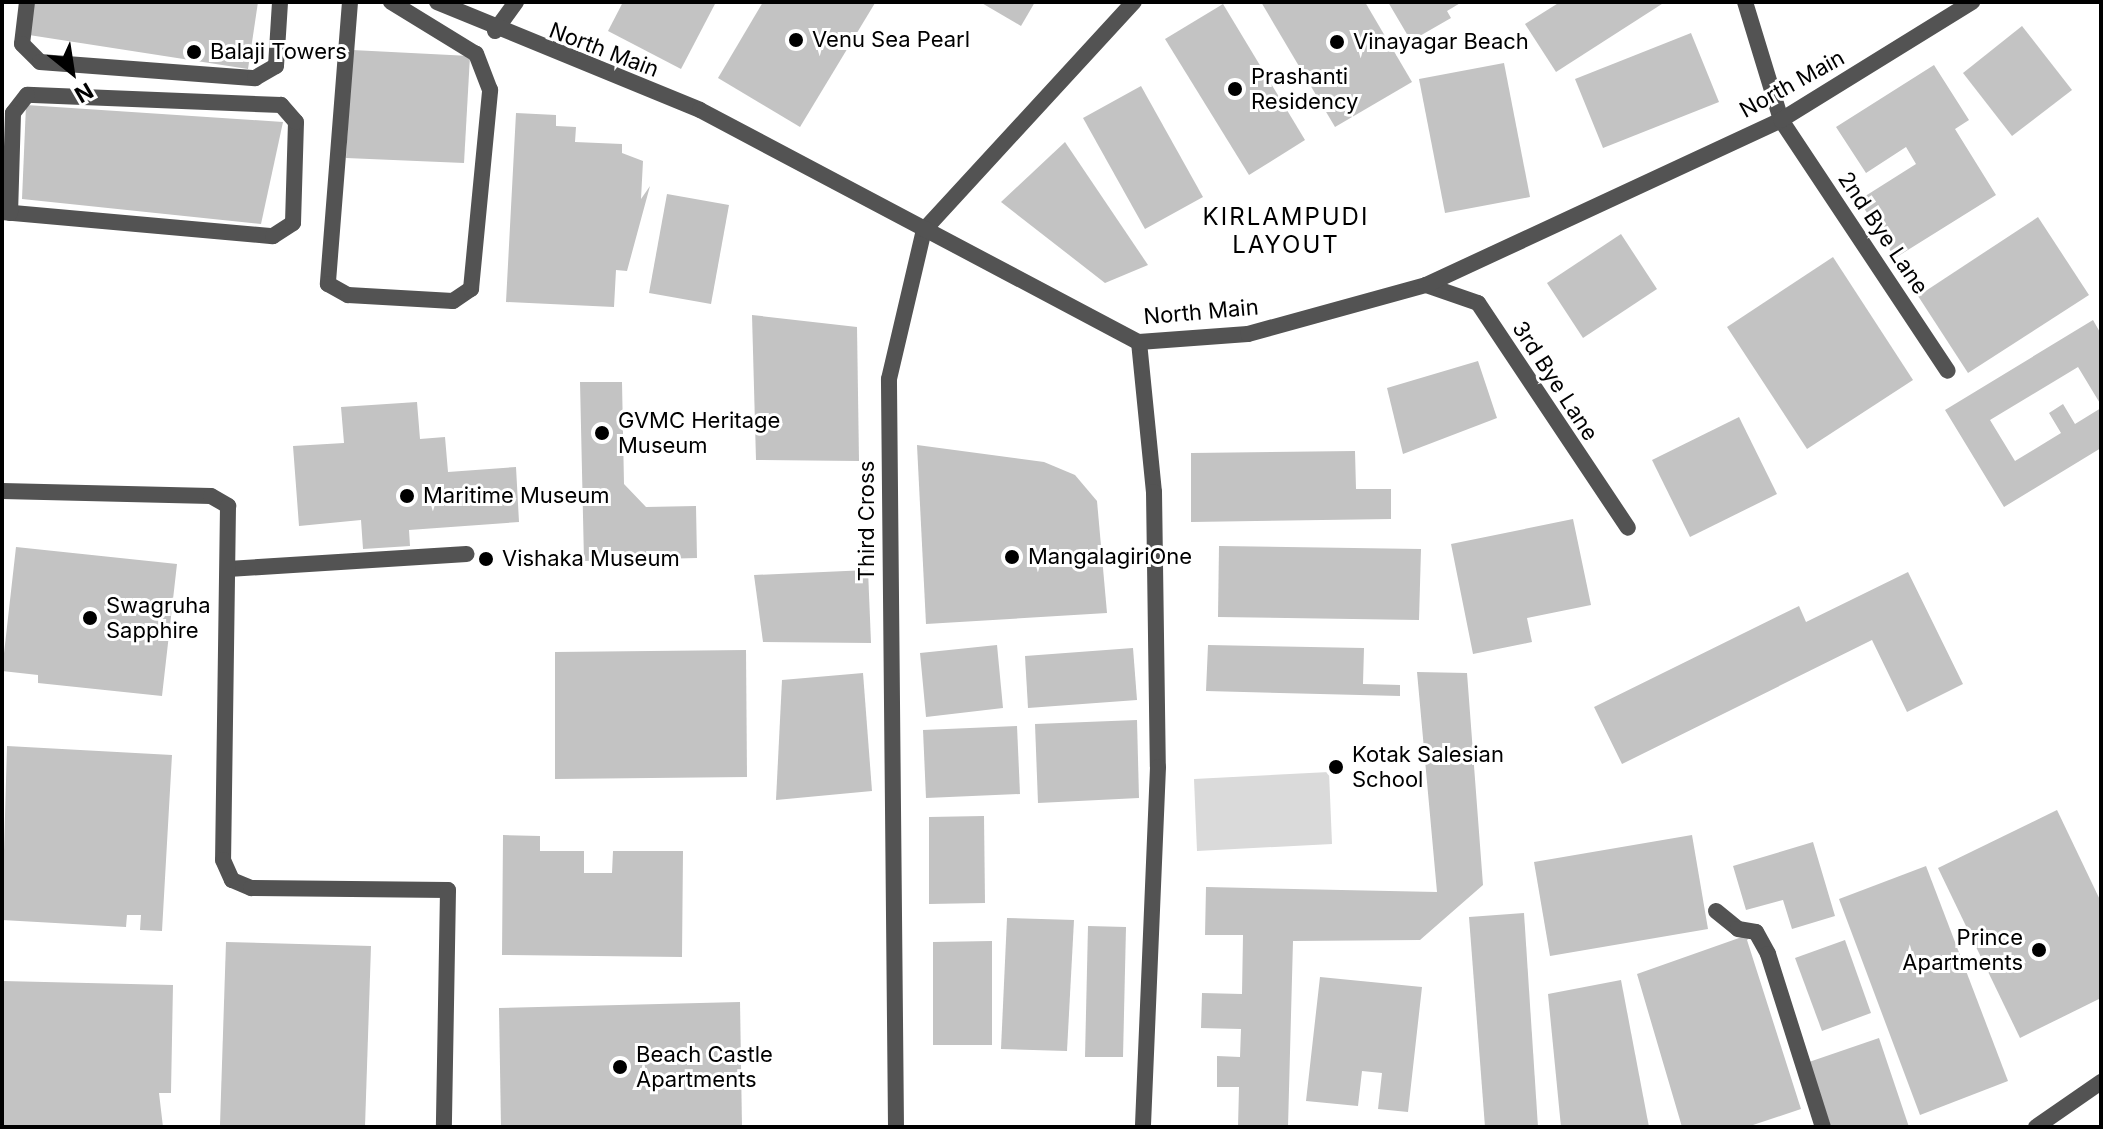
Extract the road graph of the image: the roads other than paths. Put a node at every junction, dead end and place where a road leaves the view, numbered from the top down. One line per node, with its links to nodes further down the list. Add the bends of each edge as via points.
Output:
1 (27, 2): 2 (street, via 22,44 40,62 255,78 276,66)
2 (280, 2)
3 (350, 2): 4 (street, via 328,284 348,295 453,301 471,289 490,90 476,54)
4 (391, 2)
5 (437, 2): 10 (street, North Main)
6 (516, 2): 10 (street)
7 (1134, 2): 13 (street, Third Cross)
8 (1745, 2): 11 (street, 2nd Bye Lane)
9 (1972, 2): 11 (street, North Main)
10 (495, 31): 13 (street, North Main, via 700,110)
11 (1781, 120): 14 (street, North Main); 16 (street, 2nd Bye Lane)
12 (6, 212): 12 (street, via 273,236 293,223 296,122 281,105 27,95 13,113)
13 (924, 230): 15 (street, North Main); 24 (street, Third Cross, via 889,379)
14 (1426, 285): 15 (street, North Main, via 1248,334); 18 (street, 3rd Bye Lane, via 1478,303)
15 (1139, 342): 25 (street, via 1154,492 1158,767)
16 (1948, 371)
17 (2, 491): 20 (street, via 211,496 230,511)
18 (1628, 528)
19 (467, 554): 20 (street)
20 (228, 569): 23 (street, via 223,860 232,880 251,888 448,890)
21 (1716, 911): 26 (street, via 1738,929 1756,932 1768,954)
22 (2101, 1082): 27 (street)
23 (444, 1127)
24 (896, 1127)
25 (1143, 1127)
26 (1823, 1127)
27 (2036, 1127)

